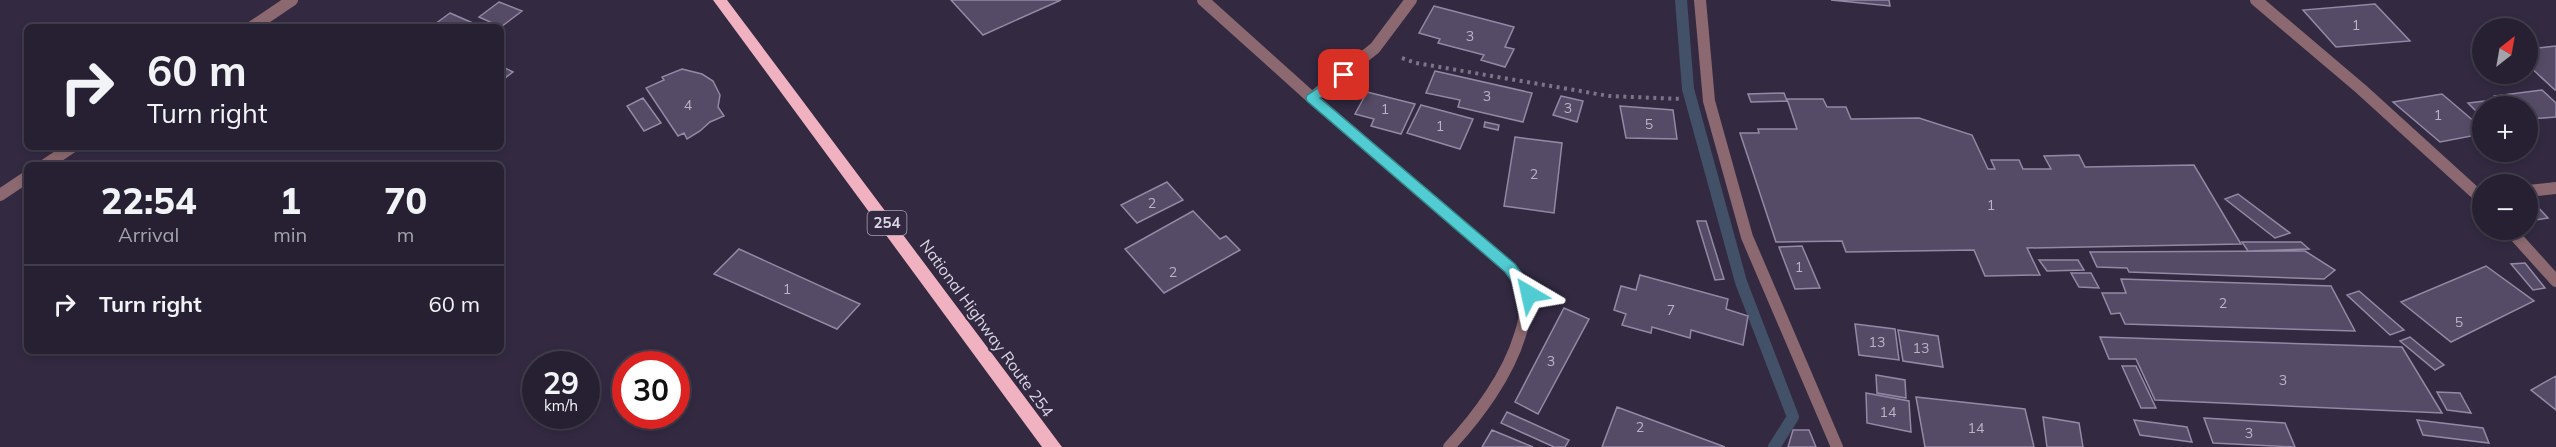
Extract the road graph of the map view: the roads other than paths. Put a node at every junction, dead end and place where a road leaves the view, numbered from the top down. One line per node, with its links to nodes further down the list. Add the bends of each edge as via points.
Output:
1 (292, 0): 7 (street)
2 (720, 0): 18 (highway, National Highway Route 254 / 254)
3 (1203, 0): 8 (street)
4 (1412, 0): 8 (street, via 1375,48)
5 (1700, 0): 20 (street, via 1709,101 1747,237)
6 (2256, 0): 13 (street)
7 (256, 24)
8 (1312, 98): 19 (street, via 1510,268 1529,294 1520,338 1498,380)
9 (68, 150): 10 (street)
10 (50, 162)
11 (24, 179): 15 (street)
12 (2556, 188): 14 (street)
13 (2472, 189)
14 (2538, 190)
15 (0, 195)
16 (2519, 240): 17 (street)
17 (2556, 281)
18 (1053, 447)
19 (1449, 447)
20 (1837, 447)

